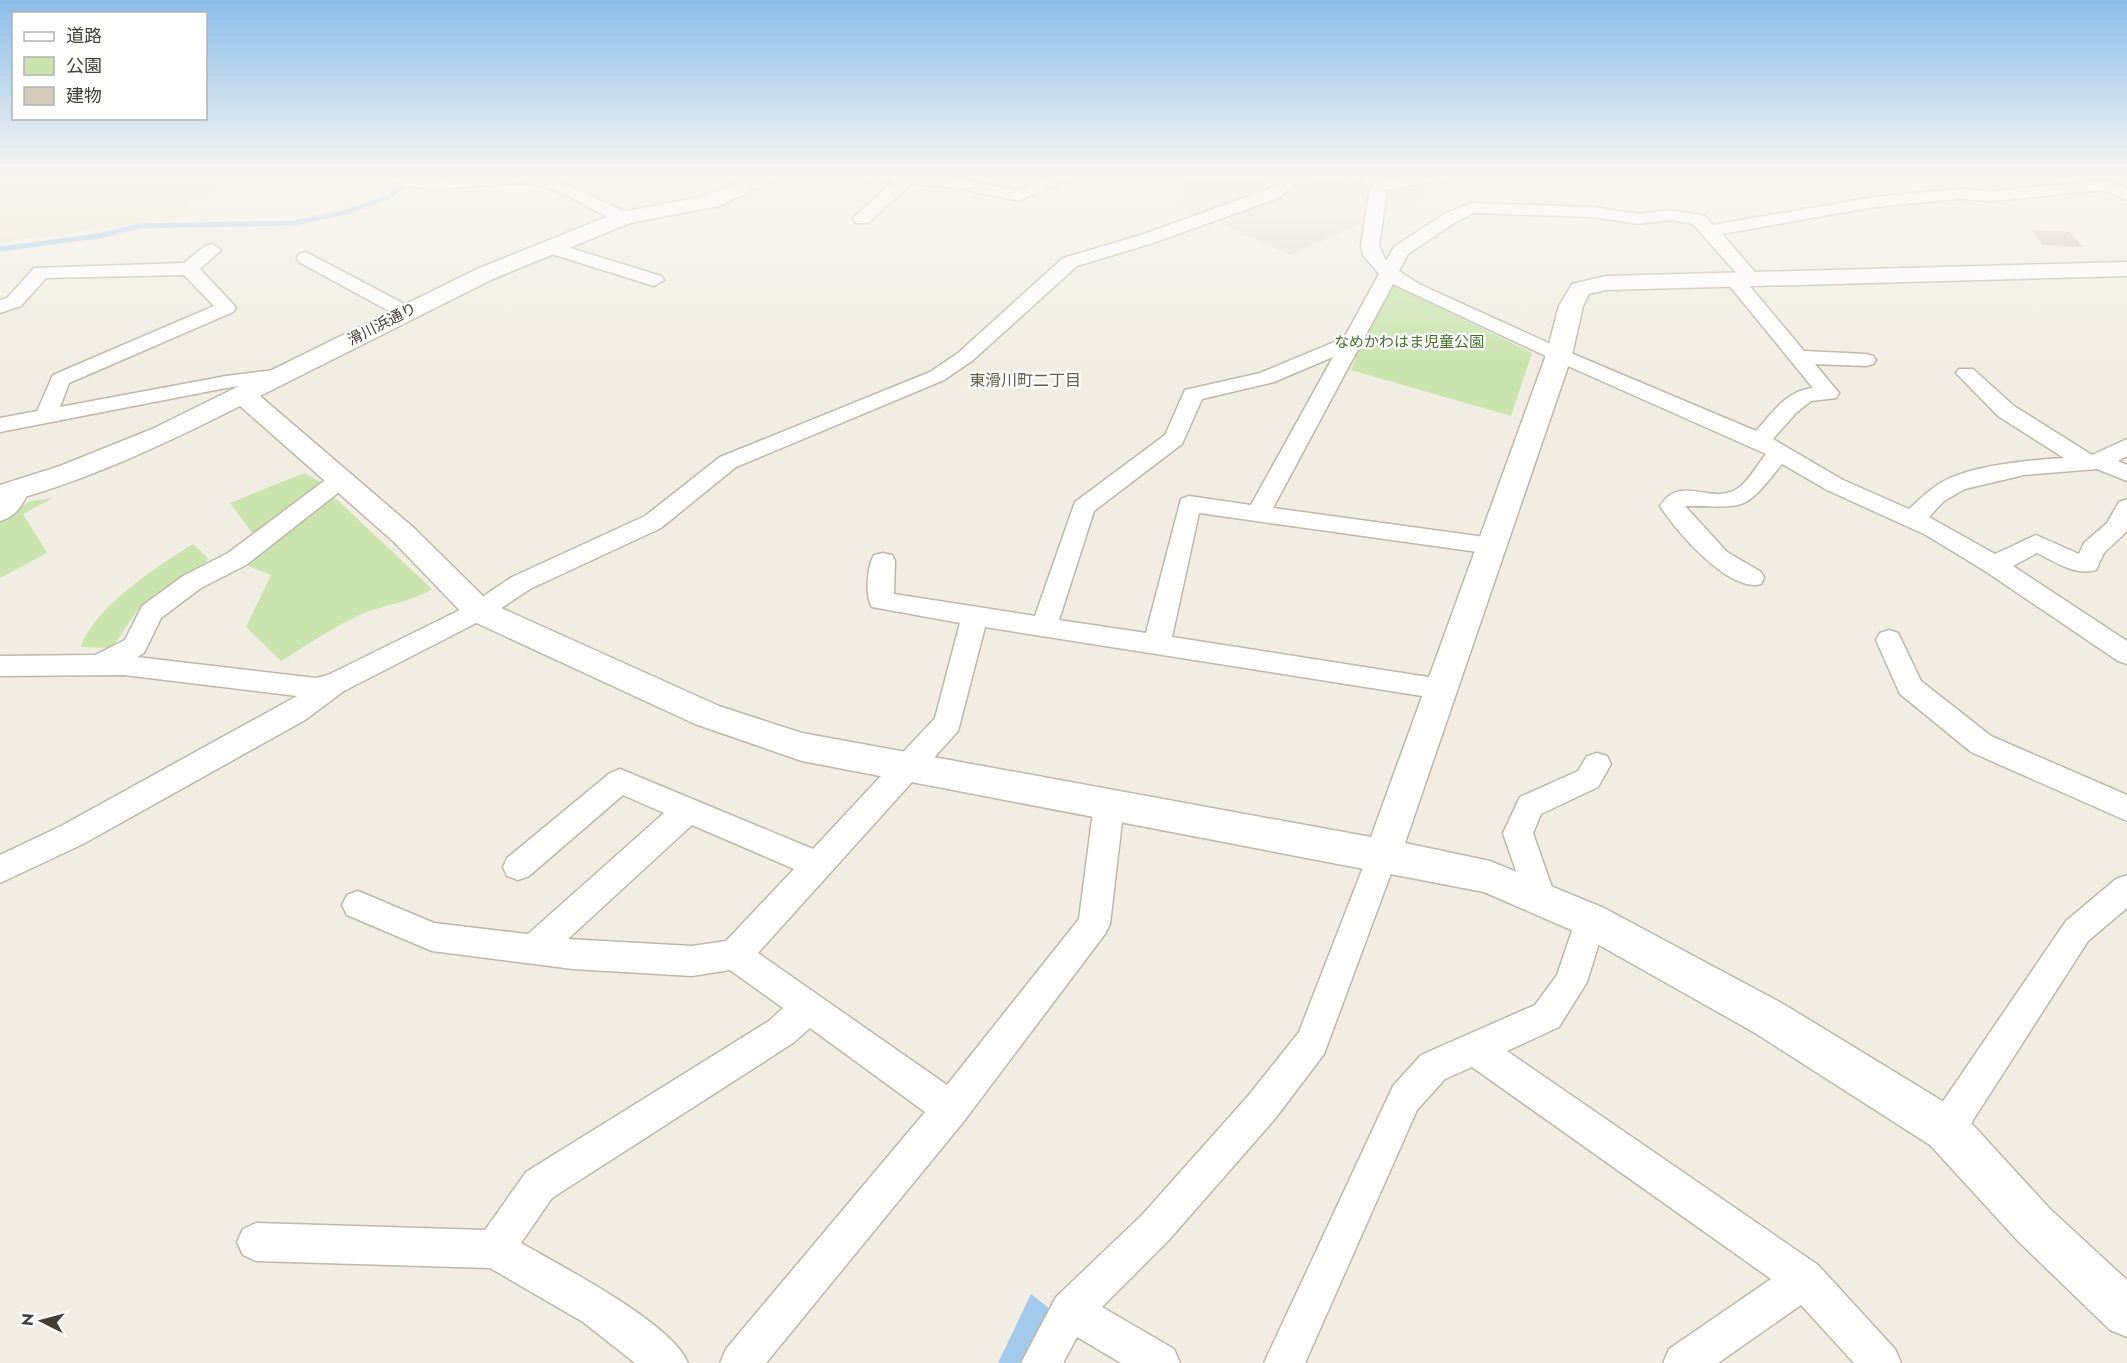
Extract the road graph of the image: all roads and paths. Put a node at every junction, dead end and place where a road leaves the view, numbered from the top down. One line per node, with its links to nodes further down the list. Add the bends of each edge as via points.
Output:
1 (576, 238): 6 (street, 滑川浜通り)
2 (1151, 238): 39 (street, via 1070,262 965,357 937,376 728,462 653,522 521,583)
3 (1370, 238): 11 (street, via 1368,246 1373,259)
4 (1421, 238): 11 (street, via 1401,251)
5 (1714, 238): 12 (street)
6 (551, 248): 13 (street); 15 (street, 滑川浜通り)
7 (212, 250): 10 (street)
8 (306, 258): 15 (street)
9 (2127, 268): 12 (street)
10 (189, 269): 14 (street, via 41,272 14,302); 23 (street, via 226,308 60,379)
11 (1389, 274): 16 (street); 17 (street)
12 (1743, 279): 17 (street, via 1606,283 1581,289 1571,306); 18 (street)
13 (654, 280)
14 (0, 307)
15 (405, 312): 21 (street, 滑川浜通り)
16 (1353, 341): 32 (street); 41 (street, via 1267,378 1193,395 1174,439 1083,507)
17 (1559, 356): 25 (street); 35 (street)
18 (1799, 357): 19 (street); 25 (street, via 1828,393 1805,395 1788,408)
19 (1866, 360)
20 (1966, 373): 27 (street, via 2006,411)
21 (282, 375): 22 (street, 滑川浜通り); 23 (street)
22 (243, 395): 29 (street); 30 (street, 滑川浜通り, via 119,454)
23 (46, 416): 24 (street)
24 (0, 425)
25 (1770, 446): 33 (street, via 1834,485); 38 (street, via 1745,495 1728,501 1680,498 1672,506 1718,558)
26 (2127, 446): 27 (street)
27 (2094, 463): 28 (street); 33 (street, via 2024,468 1958,483 1936,496)
28 (2127, 474)
29 (340, 480): 39 (street, via 404,535); 45 (street, via 237,559 192,582 151,612 135,646)
30 (9, 492): 31 (street, via 12,503)
31 (0, 513)
32 (1258, 513): 35 (street); 43 (street, via 1189,504)
33 (1913, 519): 37 (street)
34 (2124, 522): 37 (street, via 2093,549 2087,564 2076,563 2049,546 2036,543)
35 (1492, 546): 48 (street)
36 (883, 561): 40 (street, via 881,601)
37 (1994, 564): 44 (street)
38 (1752, 578)
39 (479, 610): 47 (street); 50 (street, via 707,715 802,747)
40 (975, 616): 41 (street); 50 (street, via 948,723)
41 (1044, 627): 43 (street)
42 (1889, 640): 52 (street, via 1910,687 1981,744)
43 (1157, 644): 48 (street)
44 (2127, 654)
45 (98, 665): 46 (street); 47 (street, via 316,688)
46 (0, 666)
47 (334, 684): 57 (street, via 295,712 72,835)
48 (1442, 689): 54 (street)
49 (1597, 764): 59 (street, via 1588,779 1530,807 1518,833)
50 (906, 768): 51 (street); 55 (street)
51 (1109, 804): 54 (street); 66 (street, via 1094,924)
52 (2127, 809)
53 (687, 810): 55 (street); 56 (street, via 620,781); 62 (street)
54 (1382, 856): 59 (street, via 1490,877); 71 (street, via 1312,1042 1262,1108 1155,1228)
55 (817, 865): 63 (street)
56 (518, 867)
57 (0, 870)
58 (2127, 889): 67 (street, via 2077,931)
59 (1539, 896): 61 (street)
60 (358, 905): 62 (street, via 432,937)
61 (1590, 920): 65 (street, via 1571,982 1547,1016); 67 (street, via 1770,1019)
62 (534, 949): 63 (street, via 692,961)
63 (735, 955): 64 (street)
64 (807, 1007): 66 (street); 69 (street, via 781,1032 539,1185)
65 (1477, 1050): 70 (street); 77 (street, via 1432,1067 1404,1098)
66 (951, 1109): 74 (street)
67 (1946, 1129): 72 (street, via 2034,1225)
68 (256, 1242): 69 (street)
69 (494, 1249): 73 (street, via 597,1308)
70 (1803, 1279): 78 (street); 79 (street)
71 (1071, 1311): 75 (street); 76 (street)
72 (2127, 1313)
73 (668, 1363)
74 (740, 1363)
75 (1041, 1363)
76 (1160, 1363)
77 (1284, 1363)
78 (1683, 1363)
79 (1881, 1363)

